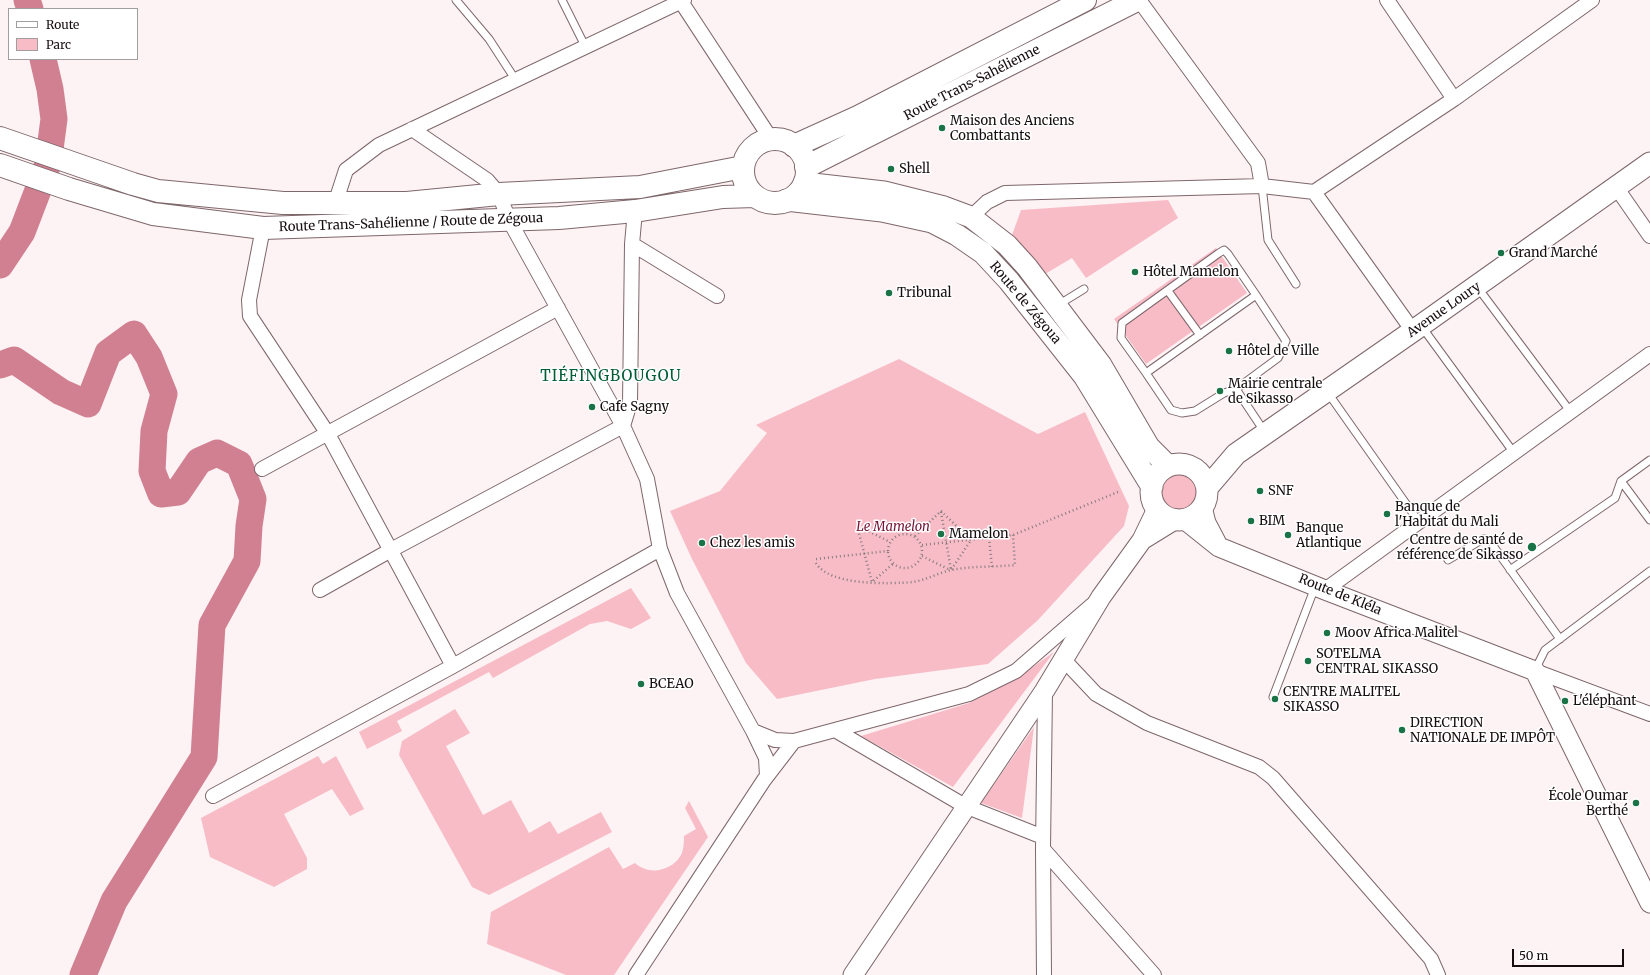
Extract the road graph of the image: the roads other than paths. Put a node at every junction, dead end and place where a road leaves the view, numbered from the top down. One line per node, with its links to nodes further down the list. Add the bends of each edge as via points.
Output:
1 (456, 0): 9 (lane, via 489,39)
2 (562, 0): 8 (lane)
3 (1085, 0): 14 (highway, Route Trans-Sahélienne, via 858,117)
4 (1138, 0): 18 (highway, Route Trans-Sahélienne); 19 (street, via 1258,162)
5 (1387, 0): 10 (street)
6 (1592, 0): 10 (street)
7 (682, 1): 8 (street); 13 (street)
8 (585, 46): 9 (street)
9 (515, 79): 11 (street)
10 (1454, 99): 21 (street)
11 (412, 129): 22 (street, via 488,180); 25 (street, via 378,145 346,170)
12 (0, 138): 25 (highway, Route Trans-Sahélienne / Route de Zégoua, via 158,191 264,202)
13 (771, 139): 14 (highway); 17 (highway, via 752,148)
14 (794, 146): 18 (highway, via 804,159)
15 (1650, 163): 20 (main road, Avenue Loury)
16 (0, 165): 29 (highway, Route Trans-Sahélienne / Route de Zégoua, via 153,214)
17 (743, 167): 22 (highway, Route Trans-Sahélienne / Route de Zégoua, via 640,187); 23 (highway, via 745,183)
18 (805, 175): 24 (highway, Route Trans-Sahélienne, via 797,193); 27 (main road, Route de Zégoua, via 944,207)
19 (1262, 186): 21 (street); 27 (street, via 1005,194 987,202); 32 (lane, via 1268,240)
20 (1616, 187): 30 (street); 33 (main road, Avenue Loury)
21 (1314, 192): 40 (street)
22 (499, 194): 25 (highway, Route Trans-Sahélienne / Route de Zégoua, via 407,202); 28 (street)
23 (755, 196): 24 (highway, via 770,202); 26 (highway, Route Trans-Sahélienne / Route de Zégoua, via 723,197)
24 (786, 200): 57 (main road, Route de Zégoua, via 882,211 932,222 983,253 1009,281 1084,376)
25 (335, 204)
26 (635, 212): 28 (highway, Route Trans-Sahélienne / Route de Zégoua); 31 (street)
27 (971, 217): 38 (main road, Route de Zégoua, via 1007,245)
28 (509, 220): 29 (highway, Route Trans-Sahélienne / Route de Zégoua); 39 (street)
29 (263, 228): 49 (street, via 249,300 250,316)
30 (1650, 236)
31 (632, 244): 37 (street); 47 (street, via 630,403)
32 (1296, 284)
33 (1476, 287): 40 (main road, Avenue Loury); 46 (lane)
34 (1084, 289): 38 (lane)
35 (1168, 291): 36 (lane, via 1224,250); 41 (lane); 43 (lane, via 1122,323 1121,338)
36 (1256, 295): 41 (lane); 44 (lane, via 1286,341 1278,358)
37 (717, 296)
38 (1056, 306): 53 (main road, Route de Zégoua, via 1101,365 1149,447)
39 (558, 308): 47 (street); 49 (street)
40 (1417, 329): 45 (main road, Avenue Loury); 50 (lane)
41 (1200, 335): 43 (lane)
42 (1650, 354): 46 (street)
43 (1146, 373): 44 (lane, via 1171,410 1182,413 1195,411 1224,393)
44 (1236, 389): 48 (lane)
45 (1327, 391): 48 (main road, Avenue Loury); 62 (lane)
46 (1570, 411): 50 (street)
47 (624, 426): 65 (street, via 647,479); 66 (street)
48 (1266, 433): 51 (main road, Avenue Loury)
49 (328, 434): 54 (street); 66 (street)
50 (1514, 453): 62 (street)
51 (1236, 454): 55 (main road); 58 (main road)
52 (1650, 460): 56 (lane)
53 (1168, 466): 55 (main road, via 1185,464); 57 (main road, via 1157,475)
54 (262, 469)
55 (1195, 469): 58 (main road, via 1201,474)
56 (1621, 481): 61 (lane); 68 (lane, via 1615,498)
57 (1152, 487): 59 (main road, via 1153,502)
58 (1205, 498): 60 (main road, via 1194,515); 64 (main road, via 1206,523)
59 (1157, 509): 60 (main road, via 1162,514); 63 (main road)
60 (1180, 519): 63 (main road); 64 (main road, Route de Kléla)
61 (1650, 520)
62 (1419, 522): 70 (street)
63 (1142, 540): 72 (main road)
64 (1219, 546): 70 (main road, Route de Kléla)
65 (660, 549): 75 (street); 80 (street, via 677,593)
66 (391, 550): 71 (street); 75 (street)
67 (1448, 560): 68 (lane, via 1483,539 1492,540)
68 (1510, 570): 73 (lane)
69 (1650, 571): 73 (lane)
70 (1320, 588): 76 (main road, Route de Kléla); 78 (lane)
71 (320, 590)
72 (1101, 597): 74 (main road); 81 (street, via 1016,671 969,694)
73 (1560, 639): 76 (lane, via 1545,650)
74 (1064, 660): 77 (main road); 92 (street, via 1096,694 1147,723 1259,767 1272,778 1431,959)
75 (453, 666): 84 (street)
76 (1535, 672): 79 (street); 87 (main road)
77 (1045, 690): 85 (main road); 86 (street)
78 (1273, 697)
79 (1650, 714)
80 (753, 730): 82 (street, via 775,740); 83 (street, via 766,758)
81 (835, 730): 82 (street); 85 (street)
82 (794, 741): 83 (street)
83 (767, 776): 88 (street)
84 (214, 796)
85 (966, 806): 86 (street); 89 (main road)
86 (1043, 843): 90 (street); 91 (street)
87 (1650, 902)
88 (636, 975)
89 (853, 975)
90 (1044, 975)
91 (1154, 975)
92 (1438, 975)

